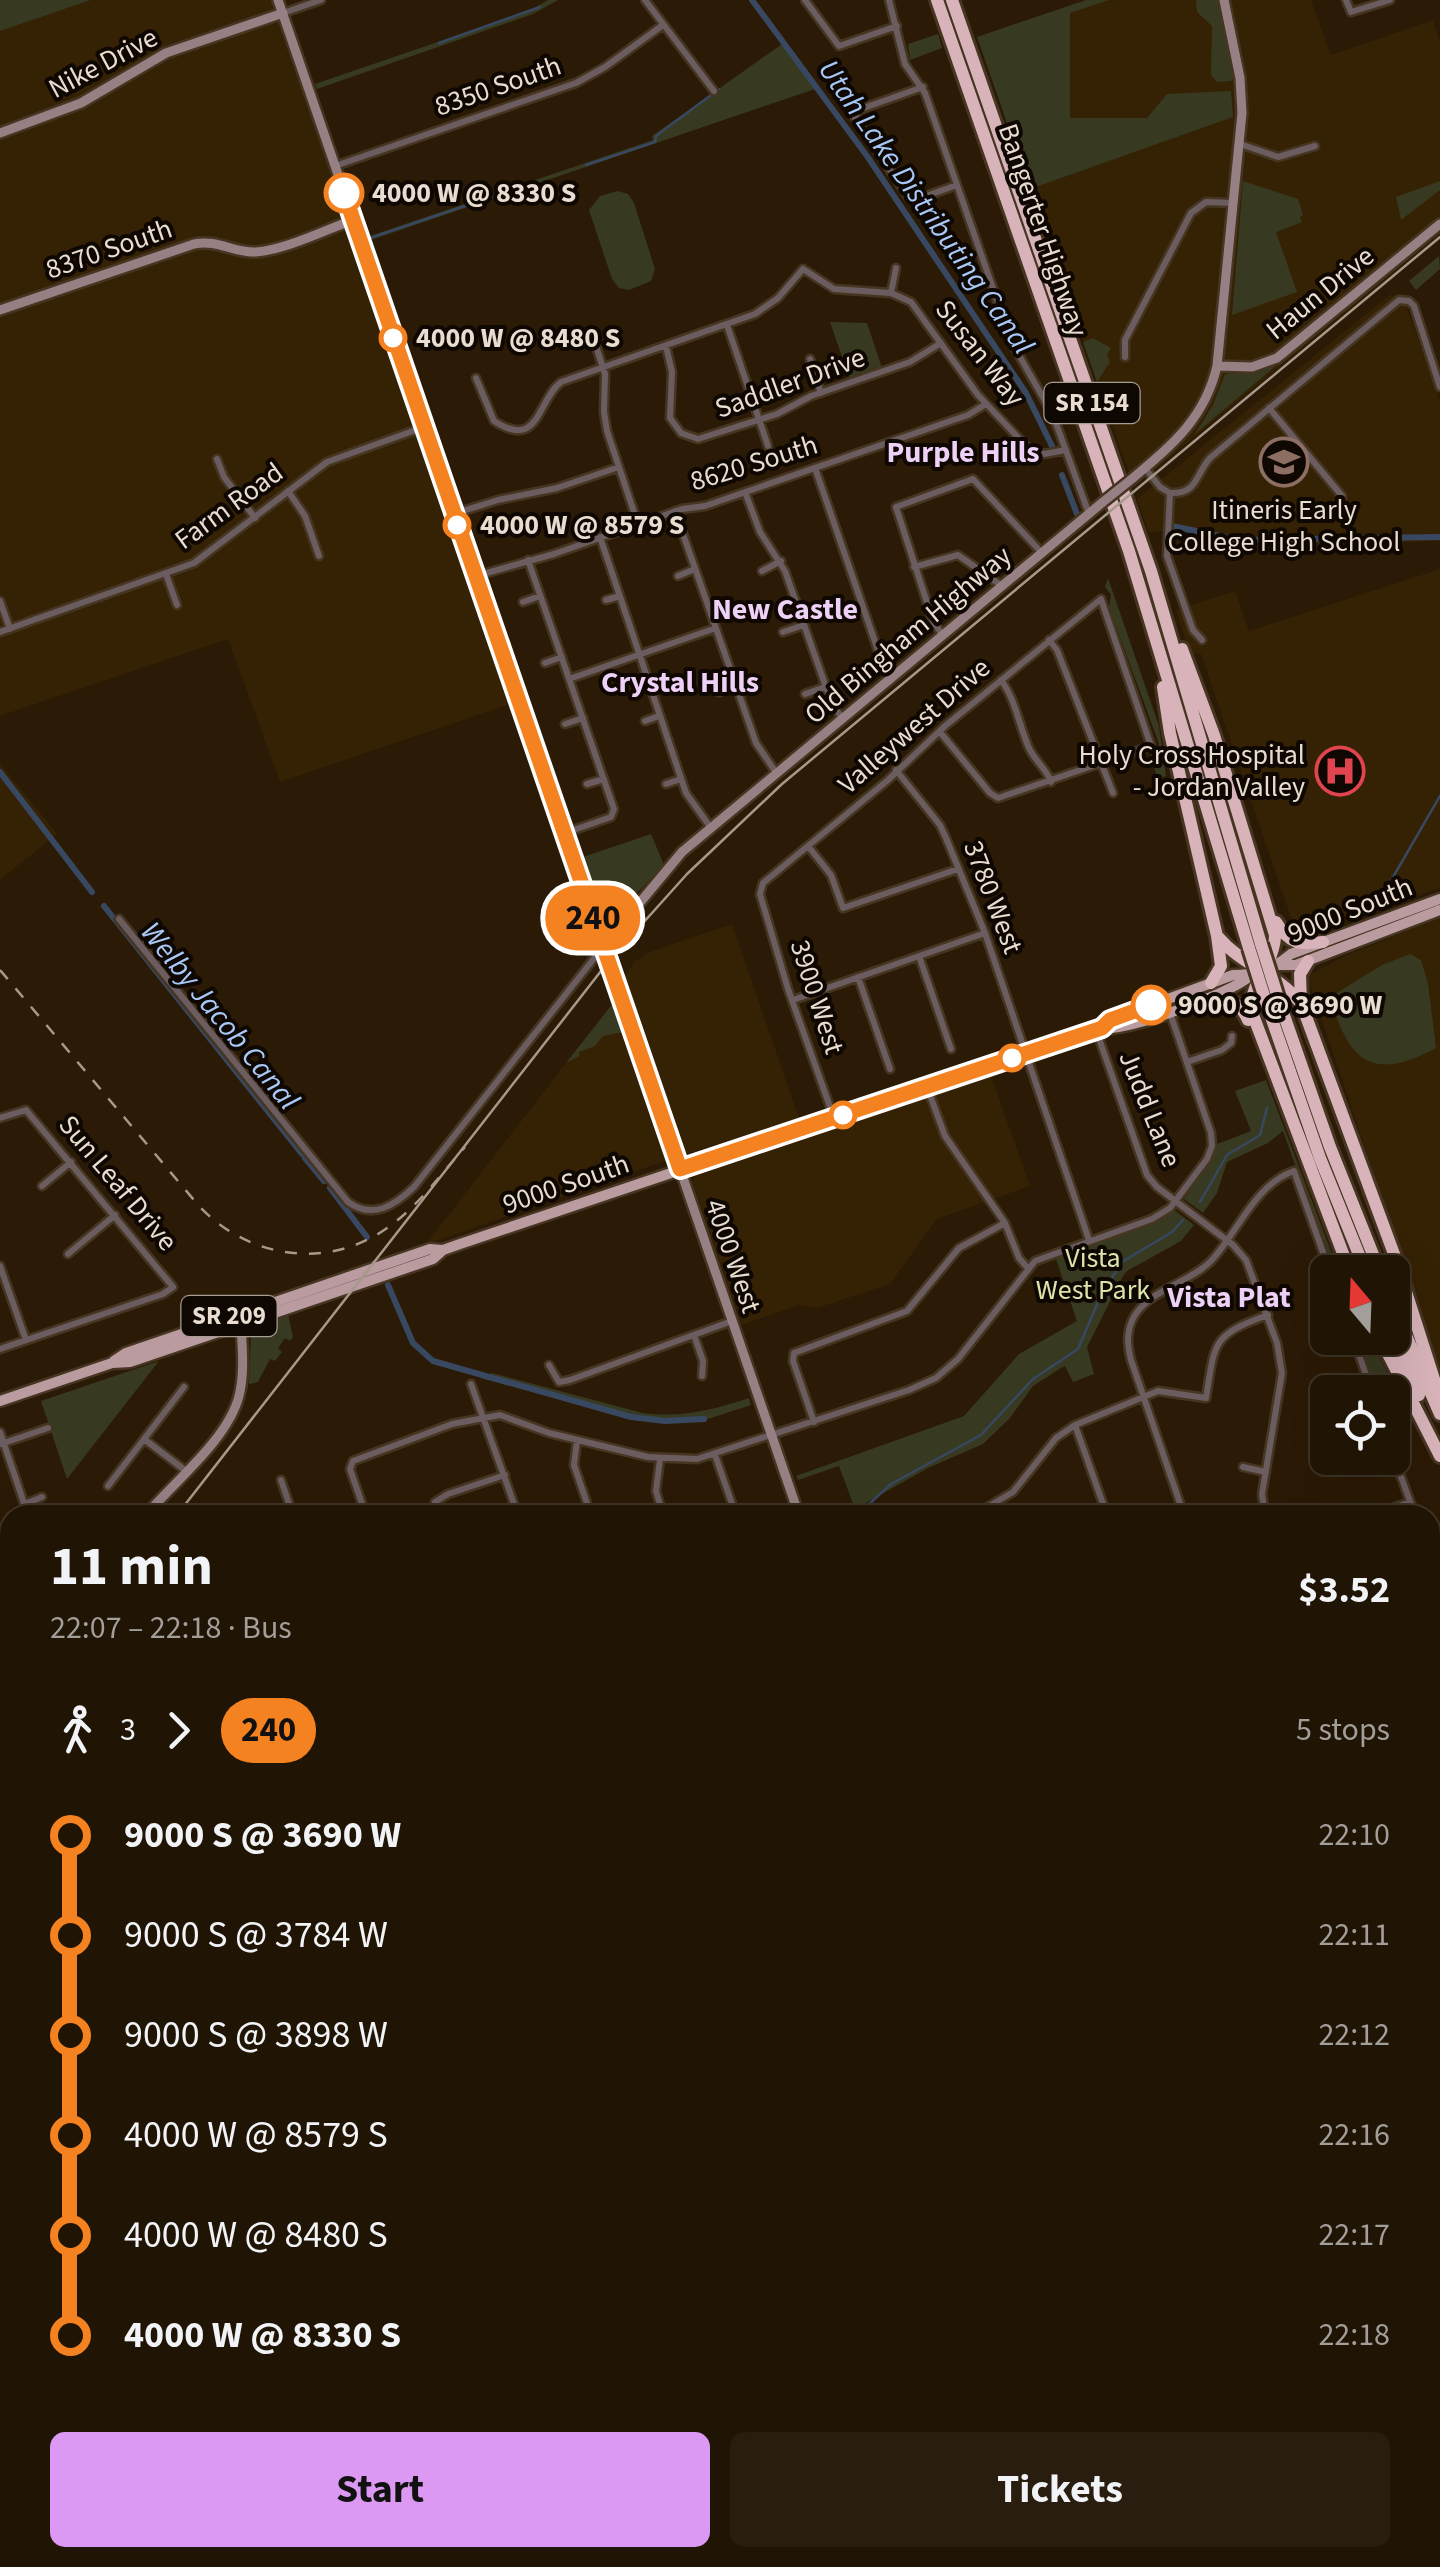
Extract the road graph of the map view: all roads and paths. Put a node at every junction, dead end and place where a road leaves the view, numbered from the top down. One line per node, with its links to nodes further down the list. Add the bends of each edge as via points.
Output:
1 (278, 0): 11 (street, 4000 West)
2 (321, 0): 11 (street)
3 (645, 0): 12 (street)
4 (805, 0): 13 (street, via 839,46)
5 (888, 0): 13 (street)
6 (937, 0): 79 (highway, Bangerter Highway / SR 154)
7 (952, 0): 68 (highway, Bangerter Highway / SR 154)
8 (1224, 0): 17 (street, Old Bingham Highway, via 1241,81)
9 (1346, 0): 10 (street, via 1351,12)
10 (1390, 0)
11 (283, 13): 16 (street, Nike Drive, via 166,53 81,103); 19 (street, 4000 West)
12 (663, 24): 15 (street); 19 (street, 8350 South, via 576,82)
13 (898, 26): 14 (street, via 905,64)
14 (923, 87): 20 (street); 20 (street, via 854,114 909,198)
15 (714, 91)
16 (0, 133)
17 (1240, 144): 18 (street, via 1278,157); 21 (street, Old Bingham Highway)
18 (1314, 146)
19 (335, 166): 22 (street, 4000 West)
20 (957, 185): 43 (street, via 1015,350)
21 (1234, 203): 31 (street, via 1206,202 1191,212 1125,340); 33 (street, Old Bingham Highway)
22 (354, 220): 26 (street, 8370 South, via 265,251 194,244); 41 (street, 4000 West)
23 (1440, 224): 33 (street, Haun Drive, via 1277,358 1252,367)
24 (896, 268): 25 (street)
25 (892, 293): 27 (street, via 838,290 801,268 764,310); 29 (street, Susan Way, via 914,304)
26 (0, 310)
27 (727, 325): 30 (street); 40 (street)
28 (593, 337): 34 (street)
29 (941, 344): 37 (street, Saddler Drive); 38 (street, Susan Way)
30 (666, 346): 34 (street); 40 (street, Saddler Drive, via 672,372 668,413 676,430 704,438)
31 (1125, 357)
32 (810, 359): 37 (street)
33 (1217, 366): 47 (street, Old Bingham Highway, via 1192,425)
34 (603, 367): 35 (street, via 556,386 540,417 512,430 494,421); 45 (street, via 604,421)
35 (476, 378)
36 (1440, 388): 39 (street, via 1414,306 1401,300)
37 (822, 393): 40 (street, Saddler Drive)
38 (986, 404): 43 (street, Susan Way, via 1033,450); 46 (street, 8620 South)
39 (1270, 408): 50 (street, via 1208,460 1192,488); 51 (street)
40 (759, 420): 42 (street)
41 (424, 428): 48 (street, Farm Road, via 333,460); 53 (street, 4000 West)
42 (768, 446)
43 (1066, 450): 54 (street)
44 (217, 459): 55 (street)
45 (619, 467): 53 (street); 56 (street)
46 (815, 468): 49 (street, 8620 South); 88 (street)
47 (1145, 468): 50 (street); 54 (street, Old Bingham Highway, bridge)
48 (288, 492): 55 (street, Farm Road); 59 (street)
49 (745, 492): 52 (street, 8620 South); 61 (street)
50 (1170, 493): 84 (street, via 1167,556)
51 (1342, 496)
52 (675, 512): 56 (street, 8620 South); 63 (street)
53 (453, 514): 67 (street, 4000 West)
54 (1089, 514): 58 (street, Old Bingham Highway)
55 (255, 518): 65 (street, Farm Road, via 199,560)
56 (638, 524): 57 (street, 8620 South)
57 (600, 538): 60 (street, 8620 South); 71 (street)
58 (1042, 553): 62 (street, via 973,479 896,506); 69 (street, Old Bingham Highway)
59 (319, 556)
60 (528, 560): 67 (street, 8620 South); 70 (street)
61 (780, 561): 64 (street); 76 (street)
62 (914, 567): 69 (street, via 958,556); 82 (street)
63 (696, 570): 66 (street); 77 (street)
64 (762, 571)
65 (166, 574): 75 (street); 78 (street, Farm Road)
66 (678, 576)
67 (474, 577): 111 (street, 4000 West)
68 (1155, 584): 118 (highway, via 1214,735); 125 (highway, Bangerter Highway / SR 154)
69 (1002, 586): 82 (street, Old Bingham Highway)
70 (540, 596): 74 (street); 86 (street)
71 (620, 596): 72 (street); 85 (street)
72 (606, 600)
73 (0, 601): 78 (street)
74 (523, 602)
75 (177, 605)
76 (804, 625): 81 (street); 92 (street)
77 (716, 628): 85 (street); 91 (street)
78 (10, 629): 80 (street, Farm Road)
79 (1154, 630): 122 (highway, via 1170,733); 125 (highway, Bangerter Highway / SR 154, via 1210,829)
80 (0, 632)
81 (783, 632)
82 (943, 636): 88 (street, Old Bingham Highway)
83 (1049, 640): 90 (street, Valleywest Drive); 101 (street); 101 (street, Valleywest Drive, via 1101,600 1151,746)
84 (1202, 640)
85 (640, 654): 89 (street); 95 (street)
86 (562, 657): 87 (street); 89 (street)
87 (545, 663)
88 (892, 678): 97 (street, Old Bingham Highway)
89 (569, 679): 96 (street)
90 (1001, 680): 100 (street, Valleywest Drive); 106 (street, via 1031,753)
91 (736, 686): 93 (street); 103 (street, via 760,751)
92 (825, 687): 94 (street); 97 (street)
93 (719, 692)
94 (805, 694)
95 (659, 716): 98 (street); 105 (street)
96 (583, 718): 99 (street); 104 (street)
97 (843, 719): 103 (street, Old Bingham Highway)
98 (645, 720)
99 (565, 724)
100 (940, 732): 102 (street, Valleywest Drive); 106 (street, via 996,797)
101 (1103, 764): 106 (street); 109 (street)
102 (896, 770): 112 (street, Valleywest Drive); 113 (street, 3780 West, via 940,825)
103 (777, 774): 110 (street, Old Bingham Highway)
104 (604, 779): 107 (street); 111 (street, via 614,814)
105 (681, 779): 108 (street); 110 (street)
106 (1051, 782)
107 (587, 784)
108 (666, 784)
109 (1112, 793)
110 (711, 828): 115 (street, Old Bingham Highway)
111 (563, 834): 120 (street, 4000 West)
112 (808, 846): 113 (street, via 831,875 843,908); 114 (street, Valleywest Drive)
113 (958, 869): 121 (street, 3780 West)
114 (760, 890): 132 (street, 3900 West)
115 (642, 896): 120 (street, via 610,926); 124 (street, Old Bingham Highway)
116 (1440, 898): 123 (main road, 9000 South / SR 209)
117 (1440, 910): 127 (main road, 9000 South / SR 209)
118 (1272, 914): 123 (highway, via 1292,942); 129 (highway, via 1276,941)
119 (120, 919): 124 (street, Old Bingham Highway, via 348,1202 378,1211 414,1187)
120 (593, 919): 124 (street, 4000 West)
121 (984, 933): 126 (street); 140 (street, 3780 West)
122 (1218, 936): 129 (highway); 131 (highway, via 1221,966)
123 (1323, 942): 128 (main road, 9000 South / SR 209)
124 (603, 946): 148 (street, 4000 West)
125 (1255, 946): 135 (highway, Bangerter Highway / SR 154, bridge)
126 (919, 956): 130 (street); 139 (street)
127 (1308, 961): 128 (main road, 9000 South / SR 209); 134 (highway, via 1300,974)
128 (1277, 966): 129 (main road, 9000 South / SR 209)
129 (1256, 973): 131 (main road, 9000 South / SR 209); 133 (main road, 9000 South / SR 209); 134 (highway, via 1283,983); 142 (highway, via 1250,1007)
130 (858, 977): 132 (street); 143 (street)
131 (1210, 983): 137 (main road, 9000 South / SR 209)
132 (793, 1000): 146 (street, 3900 West)
133 (1201, 1000): 136 (main road, 9000 South / SR 209); 142 (highway, via 1239,1004)
134 (1301, 1002): 179 (highway)
135 (1273, 1003): 159 (highway, Bangerter Highway / SR 154, via 1315,1143); 160 (highway, Bangerter Highway / SR 154)
136 (1169, 1012): 137 (main road, 9000 South / SR 209); 141 (street)
137 (1099, 1029): 140 (main road, 9000 South / SR 209); 150 (street, Judd Lane, via 1145,1170)
138 (1232, 1036): 141 (street, via 1228,1047)
139 (952, 1048)
140 (1025, 1054): 144 (main road, 9000 South / SR 209); 153 (street, 3780 West)
141 (1186, 1062): 150 (street, via 1212,1141)
142 (1270, 1062): 158 (highway)
143 (890, 1069)
144 (927, 1086): 146 (main road, 9000 South / SR 209); 152 (street, via 945,1136)
145 (0, 1118): 147 (street, Sun Leaf Drive, via 26,1110)
146 (834, 1118): 148 (main road, 9000 South / SR 209)
147 (70, 1162): 149 (street); 151 (street, Sun Leaf Drive)
148 (680, 1169): 155 (main road, 9000 South / SR 209); 165 (street, 4000 West)
149 (42, 1186)
150 (1176, 1202): 153 (street, via 1152,1219); 154 (street, Judd Lane)
151 (115, 1215): 156 (street); 168 (street, Sun Leaf Drive, via 173,1287)
152 (1005, 1222): 162 (street); 183 (street, via 959,1248 907,1311 795,1351)
153 (1090, 1240): 162 (street)
154 (1227, 1240): 157 (street, via 1267,1186 1294,1171); 164 (street, Judd Lane, via 1252,1270); 178 (street, via 1199,1272 1134,1316 1128,1346)
155 (443, 1250): 163 (main road, 9000 South / SR 209); 166 (main road, 9000 South / SR 209)
156 (68, 1254)
157 (1324, 1255)
158 (1344, 1255)
159 (1359, 1255)
160 (1373, 1255)
161 (0, 1266): 168 (street)
162 (1027, 1267): 183 (street, via 936,1378)
163 (348, 1275): 166 (main road, via 245,1317); 173 (main road, 9000 South / SR 209)
164 (1268, 1315): 178 (street, via 1223,1336 1206,1398 1166,1391); 197 (street, Judd Lane, via 1282,1374)
165 (732, 1321): 167 (street); 187 (street, 4000 West)
166 (242, 1324): 173 (main road, 9000 South / SR 209, via 130,1362); 196 (street, via 237,1403)
167 (694, 1335): 174 (street, via 570,1380 559,1382); 175 (street)
168 (26, 1340): 170 (street)
169 (1410, 1344): 181 (highway)
170 (0, 1349)
171 (1389, 1355): 193 (highway)
172 (1401, 1355): 191 (highway)
173 (112, 1362): 180 (main road, 9000 South / SR 209)
174 (549, 1366)
175 (702, 1376)
176 (470, 1384): 182 (street)
177 (184, 1387): 188 (street)
178 (1144, 1396): 184 (street); 216 (street)
179 (1440, 1398)
180 (0, 1401)
181 (1440, 1414)
182 (482, 1418): 189 (street, via 506,1416); 198 (street); 208 (street, via 354,1460 350,1469)
183 (814, 1422): 187 (street)
184 (1076, 1425): 214 (street); 215 (street)
185 (48, 1428): 190 (street)
186 (0, 1432): 190 (street)
187 (772, 1436): 192 (street); 213 (street, 4000 West)
188 (144, 1440): 196 (street); 201 (street)
189 (578, 1440): 194 (street); 210 (street, via 574,1465)
190 (2, 1444): 205 (street)
191 (1440, 1445)
192 (715, 1455): 194 (street); 212 (street)
193 (1440, 1456)
194 (660, 1459): 211 (street)
195 (1243, 1467): 197 (street)
196 (186, 1471): 206 (street)
197 (1266, 1472): 217 (street, Judd Lane)
198 (504, 1474): 203 (street); 209 (street)
199 (1400, 1475): 204 (street)
200 (281, 1480): 207 (street)
201 (108, 1486)
202 (42, 1497): 205 (street)
203 (435, 1502)
204 (1410, 1502): 218 (street); 219 (street)
205 (24, 1504)
206 (155, 1505)
207 (289, 1505)
208 (363, 1505)
209 (515, 1505)
210 (588, 1505)
211 (660, 1505)
212 (732, 1505)
213 (795, 1505)
214 (992, 1505)
215 (1104, 1505)
216 (1181, 1505)
217 (1263, 1505)
218 (1402, 1505)
219 (1411, 1505)

